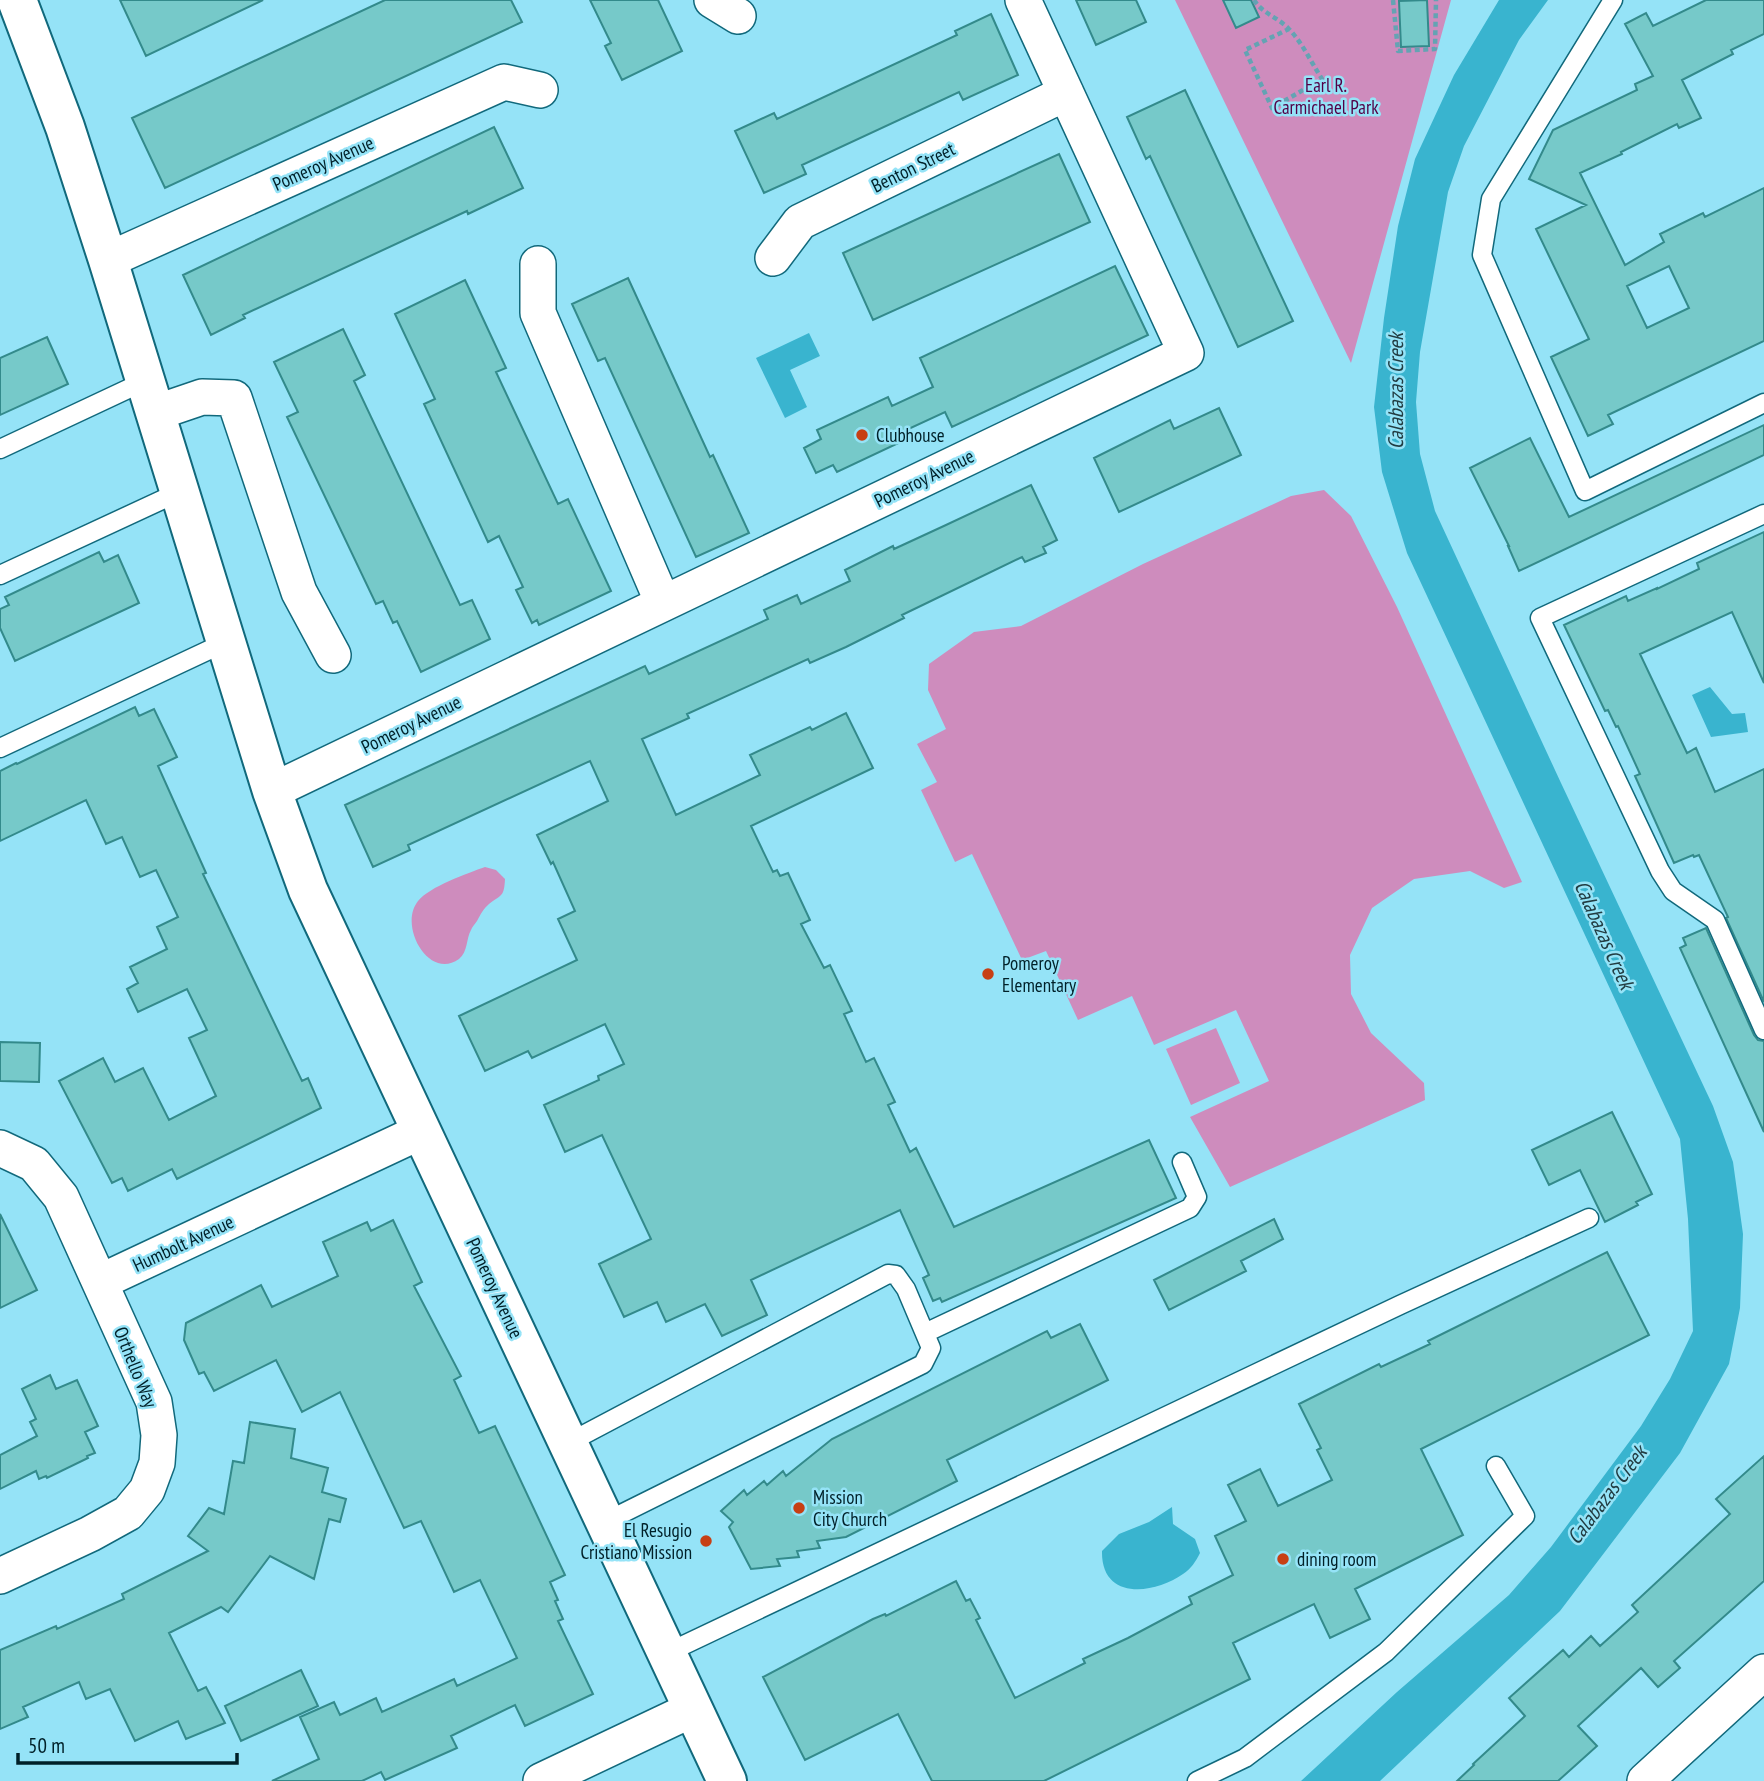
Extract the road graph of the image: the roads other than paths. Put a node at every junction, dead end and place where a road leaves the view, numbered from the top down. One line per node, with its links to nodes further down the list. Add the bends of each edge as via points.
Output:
1 (17, 0): 7 (street, Pomeroy Avenue)
2 (1023, 0): 5 (street)
3 (1613, 0): 10 (lane, via 1491,199 1482,255 1584,491)
4 (540, 90): 7 (street, Pomeroy Avenue, via 504,82)
5 (1066, 93): 6 (street, Benton Street, via 800,222); 15 (street, Pomeroy Avenue, via 1185,353)
6 (774, 258)
7 (108, 260): 9 (street, Pomeroy Avenue)
8 (538, 264): 15 (street, via 538,313)
9 (150, 397): 11 (lane); 12 (street, Pomeroy Avenue); 17 (street, via 234,398 299,592)
10 (1764, 403)
11 (0, 449)
12 (179, 492): 14 (lane); 16 (street, Pomeroy Avenue)
13 (1764, 514): 20 (lane, via 1540,618 1660,871 1673,891 1715,920)
14 (0, 575)
15 (663, 603): 19 (street, Pomeroy Avenue)
16 (226, 642): 18 (lane); 19 (street, Pomeroy Avenue)
17 (333, 655)
18 (0, 748)
19 (272, 791): 21 (street, Pomeroy Avenue, via 308,890)
20 (1764, 1030)
21 (422, 1131): 25 (street, Humbolt Avenue); 27 (street, Pomeroy Avenue)
22 (0, 1149): 25 (street, via 34,1164 61,1198)
23 (1182, 1162): 26 (lane, via 1198,1197 1190,1209)
24 (1589, 1218): 31 (lane)
25 (100, 1282): 30 (street, Orthello Way, via 154,1402 158,1463 146,1490 128,1513)
26 (925, 1333): 27 (lane, via 906,1289 897,1275 888,1274); 29 (lane, via 931,1348 923,1364)
27 (568, 1443): 29 (street, Pomeroy Avenue)
28 (1496, 1466): 36 (lane, via 1525,1516 1386,1652 1245,1758)
29 (605, 1522): 31 (street, Pomeroy Avenue)
30 (0, 1576)
31 (667, 1653): 33 (street, Pomeroy Avenue)
32 (1764, 1672): 37 (street)
33 (693, 1709): 34 (street); 35 (street, Pomeroy Avenue)
34 (541, 1781)
35 (727, 1781)
36 (1197, 1781)
37 (1644, 1781)

